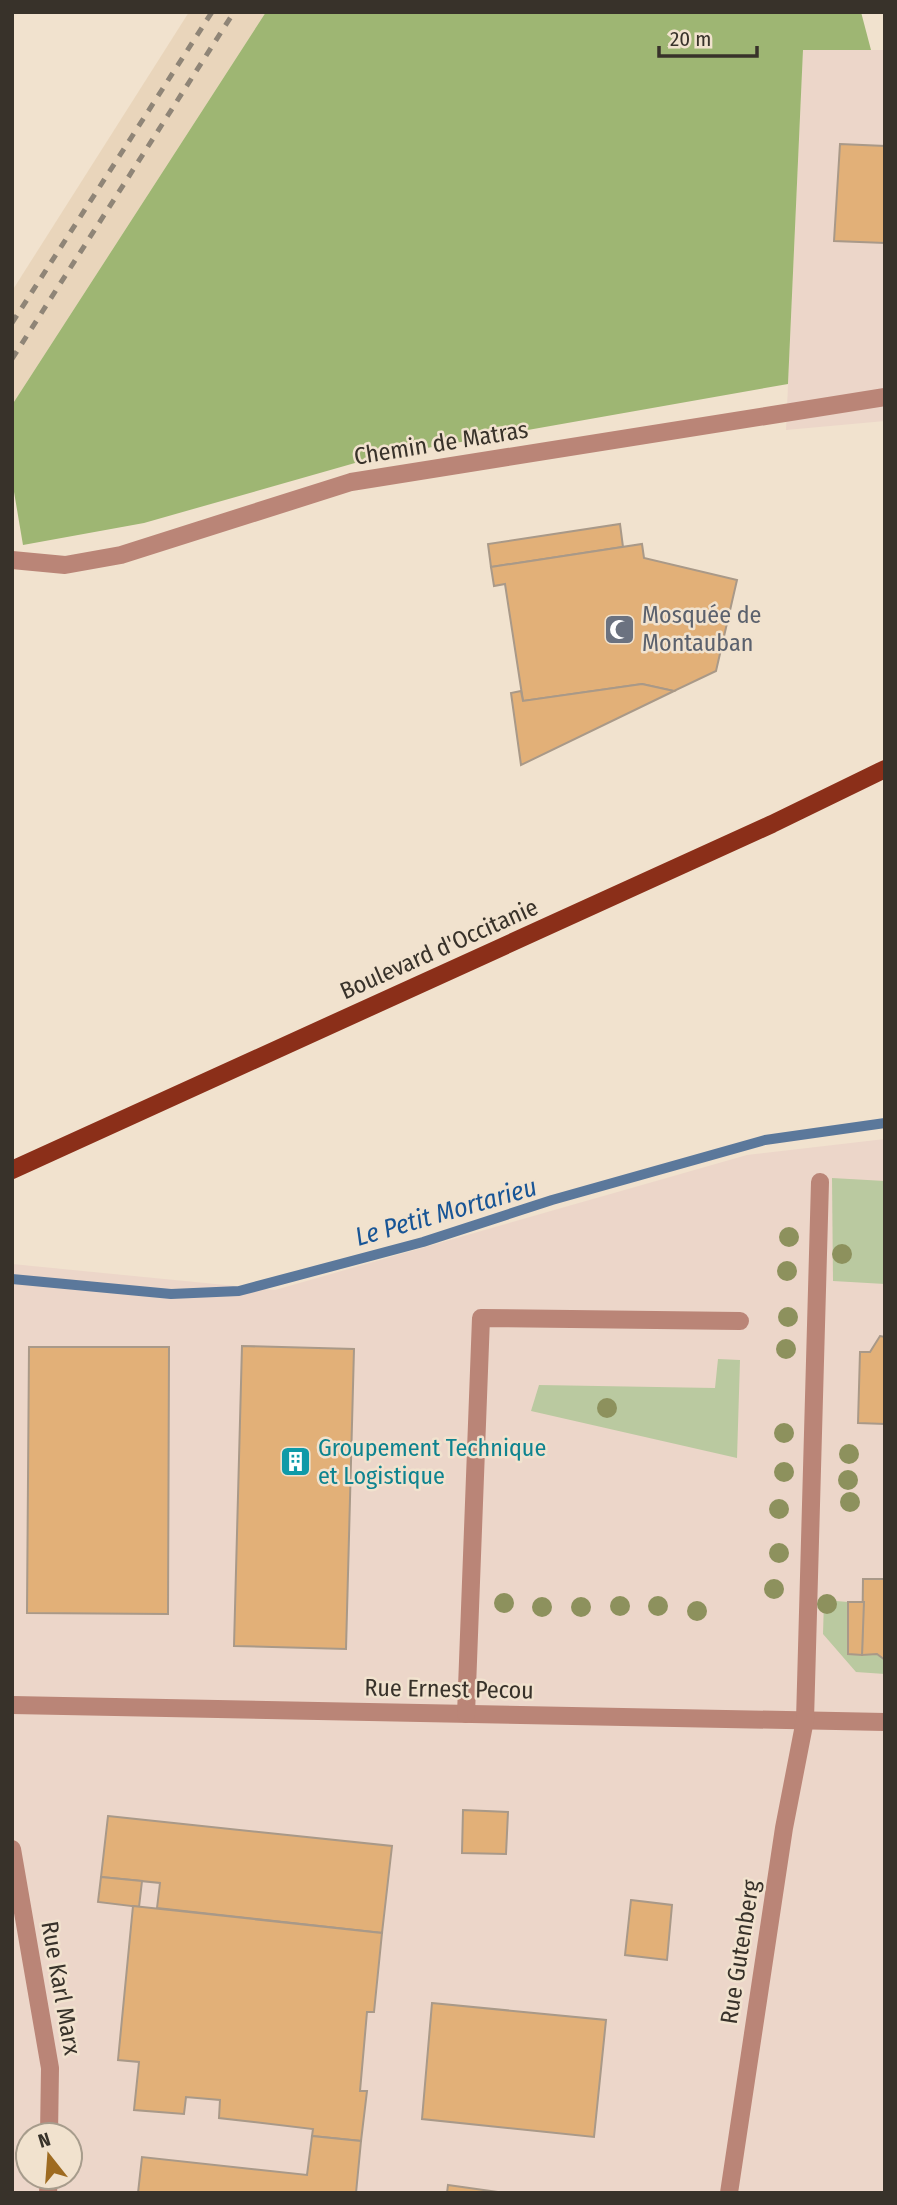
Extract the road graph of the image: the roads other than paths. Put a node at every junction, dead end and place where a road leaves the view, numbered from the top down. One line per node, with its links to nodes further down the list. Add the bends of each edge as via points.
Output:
1 (885, 397): 2 (street, Chemin de Matras, via 351,482 121,555 65,565)
2 (12, 560)
3 (885, 769): 4 (main road, Boulevard d'Occitanie)
4 (12, 1170)
5 (820, 1182): 9 (street, Rue Gutenberg)
6 (740, 1321): 8 (street, via 481,1318)
7 (12, 1705): 8 (street, Rue Ernest Pecou)
8 (466, 1714): 9 (street, Rue Ernest Pecou)
9 (805, 1720): 10 (street, Rue Ernest Pecou); 13 (street, Rue Gutenberg, via 784,1828)
10 (885, 1721)
11 (12, 1849): 12 (street, Rue Karl Marx, via 50,2068)
12 (49, 2121)
13 (729, 2193)

